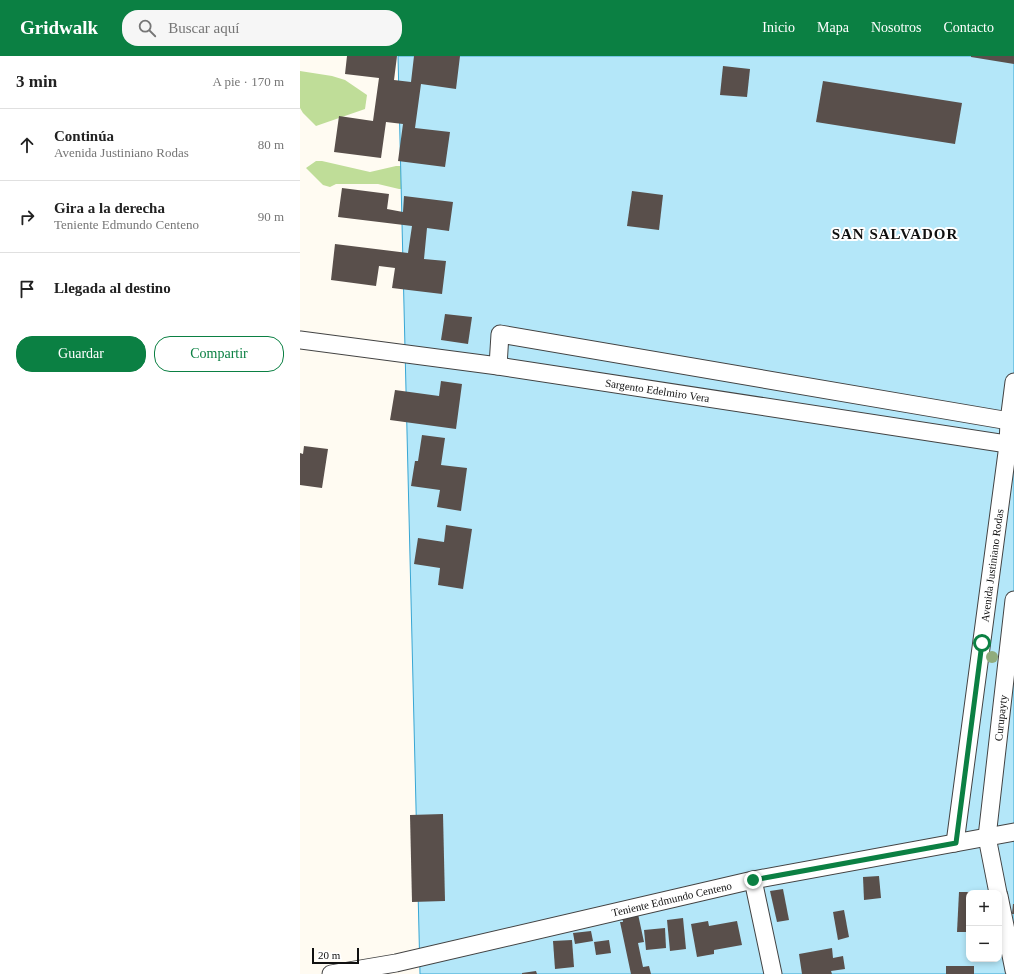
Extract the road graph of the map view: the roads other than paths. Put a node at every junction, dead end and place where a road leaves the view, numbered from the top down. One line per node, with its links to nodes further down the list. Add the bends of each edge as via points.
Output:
1 (300, 340): 2 (street, Sargento Edelmiro Vera)
2 (498, 366): 4 (street, via 500,334); 5 (street, Sargento Edelmiro Vera)
3 (1014, 382): 4 (street, Avenida Justiniano Rodas)
4 (1011, 422): 5 (street, Avenida Justiniano Rodas)
5 (1011, 445): 9 (street, Avenida Justiniano Rodas)
6 (1014, 600): 8 (street, Curupayty)
7 (1014, 832): 8 (street, Teniente Edmundo Centeno)
8 (987, 837): 9 (street, Teniente Edmundo Centeno); 11 (street, Curupayty)
9 (956, 843): 10 (street, Teniente Edmundo Centeno)
10 (753, 880): 14 (street, Teniente Edmundo Centeno, via 396,963); 15 (street)
11 (997, 890)
12 (1002, 911): 13 (street)
13 (1014, 970)
14 (331, 974)
15 (773, 974)

